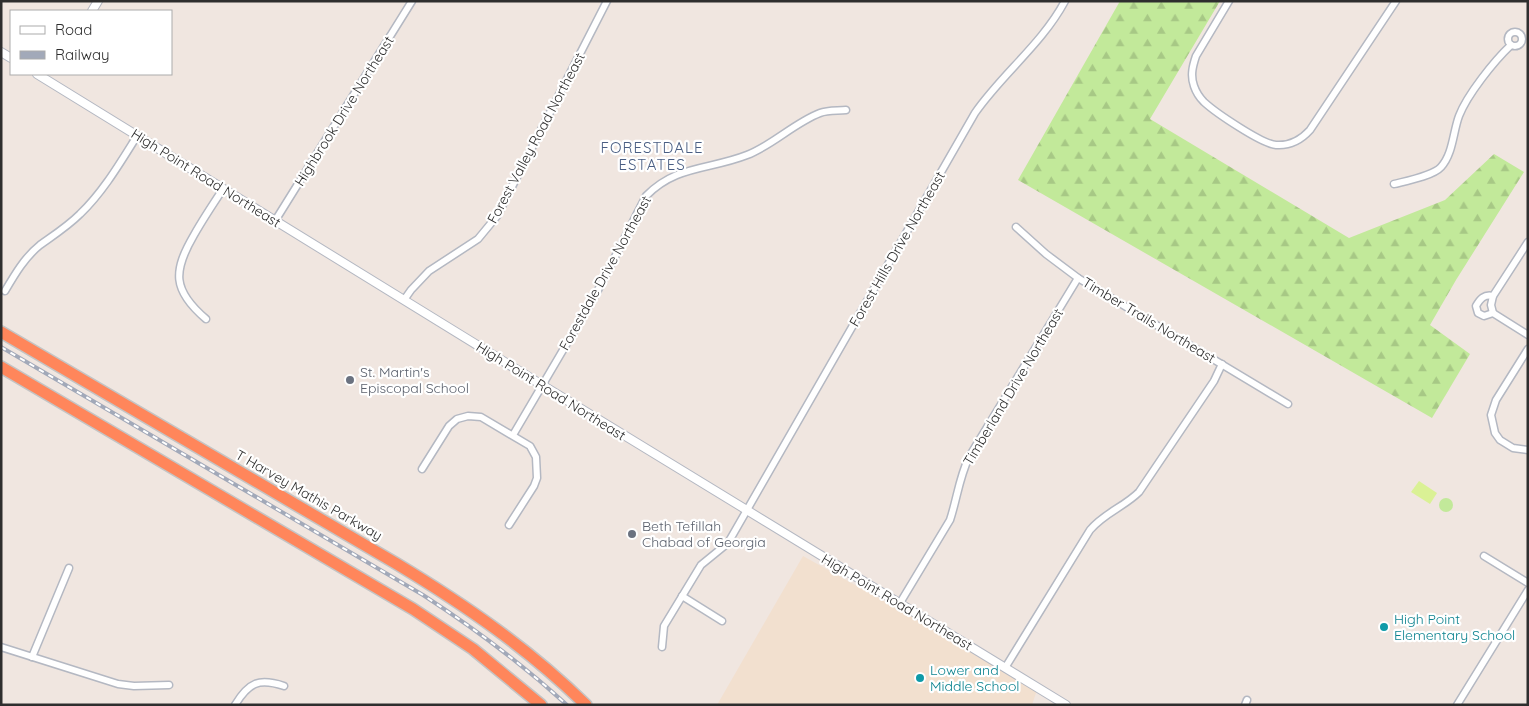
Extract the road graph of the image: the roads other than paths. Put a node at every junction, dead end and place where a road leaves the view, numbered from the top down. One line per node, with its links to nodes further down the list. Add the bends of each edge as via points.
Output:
1 (412, 1): 13 (street, Highbrook Drive Northeast)
2 (607, 1): 19 (street, Forest Valley Road Northeast, via 497,216 478,239 430,271)
3 (1065, 1): 32 (street, Forest Hills Drive Northeast, via 1046,30 975,113)
4 (1229, 1): 5 (street, via 1196,56 1192,76 1194,86 1203,101 1223,115 1265,142 1283,145 1301,139 1310,130)
5 (1396, 1)
6 (1525, 42): 7 (street); 7 (street, via 1514,32 1508,37)
7 (1510, 44): 11 (street, via 1496,58 1462,108 1441,167)
8 (50, 77): 10 (street, High Point Road Northeast)
9 (846, 110): 27 (street, Forestdale Drive Northeast, via 822,112 765,147 726,163 678,173 654,188 646,196 596,294)
10 (137, 136): 12 (street, High Point Road Northeast); 17 (street, via 90,204 39,246 23,263)
11 (1394, 184)
12 (223, 189): 13 (street, High Point Road Northeast); 21 (street, via 184,253 179,268 184,294 194,309)
13 (275, 221): 19 (street, High Point Road Northeast)
14 (1016, 227): 16 (street, Timber Trails Northeast)
15 (1528, 242): 18 (street)
16 (1078, 278): 25 (street, Timber Trails Northeast); 39 (street, Timberland Drive Northeast, via 969,457 960,478 950,520)
17 (5, 291)
18 (1493, 296): 20 (street); 20 (street, via 1484,296 1476,306 1478,313 1484,316)
19 (404, 300): 27 (street, High Point Road Northeast)
20 (1493, 313): 23 (street)
21 (206, 318)
22 (1, 332): 49 (highway, T Harvey Mathis Parkway, via 461,604 521,648)
23 (1528, 335)
24 (1528, 349): 30 (street, via 1496,400 1492,415 1495,433 1500,440 1513,448)
25 (1222, 364): 28 (street, Timber Trails Northeast); 44 (street, via 1214,381 1139,492 1101,518 1090,530)
26 (1, 367): 48 (highway, via 413,609 473,649)
27 (542, 385): 29 (street, Forestdale Drive Northeast); 32 (street, High Point Road Northeast)
28 (1288, 404)
29 (513, 435): 31 (street, via 481,417 457,419 449,426); 33 (street, via 530,446 538,467 534,486)
30 (1528, 450)
31 (422, 469)
32 (747, 510): 38 (street, Forest Hills Drive Northeast, via 728,543 701,565); 39 (street, High Point Road Northeast)
33 (509, 525)
34 (1484, 556): 36 (street)
35 (69, 568): 43 (street)
36 (1528, 583)
37 (1528, 590): 51 (street)
38 (682, 596): 40 (street); 42 (street, Forest Hills Drive Northeast, via 664,626)
39 (900, 604): 44 (street, High Point Road Northeast)
40 (722, 621)
41 (1, 647): 43 (street)
42 (662, 647)
43 (32, 657): 45 (street, via 118,684)
44 (1005, 668): 50 (street, High Point Road Northeast)
45 (169, 685)
46 (284, 686): 47 (street, via 272,682 252,685)
47 (235, 705)
48 (541, 705)
49 (586, 705)
50 (1066, 705)
51 (1457, 705)

